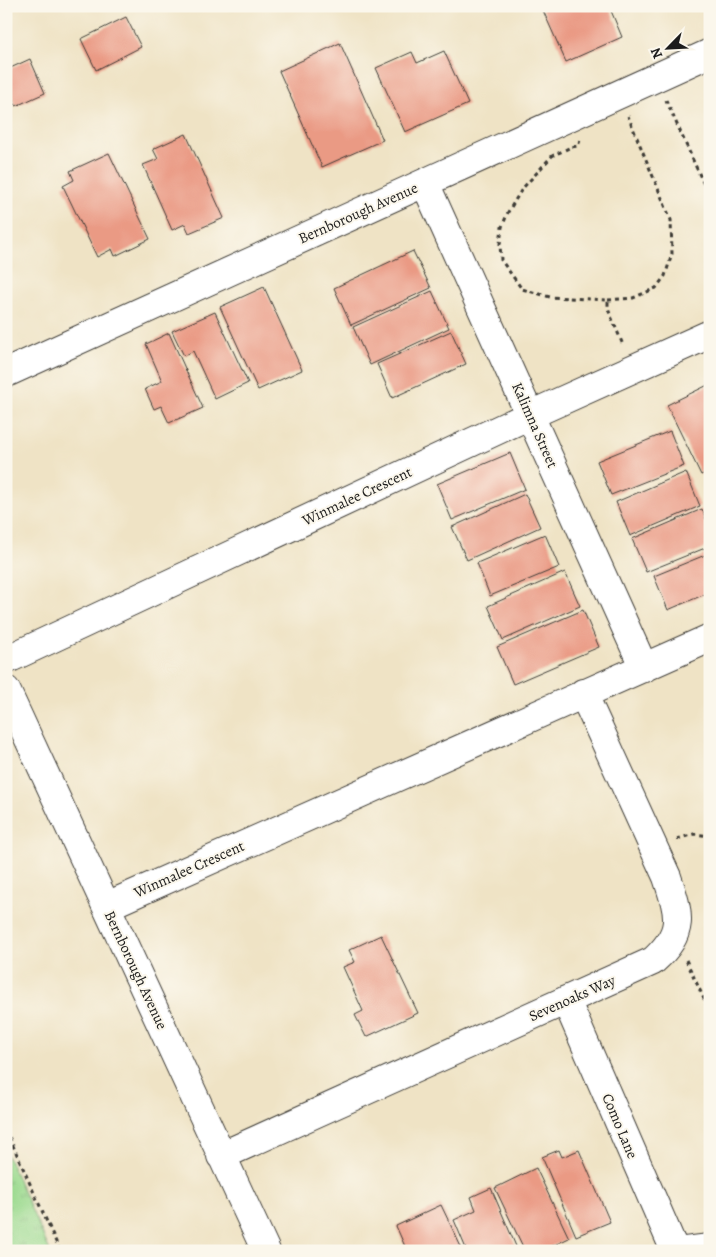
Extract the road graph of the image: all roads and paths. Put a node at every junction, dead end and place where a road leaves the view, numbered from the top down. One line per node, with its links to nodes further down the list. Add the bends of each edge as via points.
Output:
1 (710, 53): 5 (street, Bernborough Avenue)
2 (663, 92): 6 (path)
3 (624, 108): 7 (path, via 671,220 672,254 665,276 656,288 633,298)
4 (581, 138): 7 (path, via 578,146 552,156 522,189 502,227 501,260 522,290 550,297)
5 (425, 183): 10 (street, Bernborough Avenue); 11 (street, Kalimna Street)
6 (710, 198)
7 (608, 300): 9 (path, via 608,309)
8 (710, 334): 11 (street, Winmalee Crescent)
9 (625, 350)
10 (6, 373)
11 (530, 414): 13 (street, Winmalee Crescent); 14 (street, Kalimna Street)
12 (710, 638): 14 (street, Winmalee Crescent)
13 (6, 660)
14 (644, 668): 16 (street, Winmalee Crescent)
15 (6, 690): 19 (street, Bernborough Avenue)
16 (583, 693): 19 (street, Winmalee Crescent); 21 (street, Sevenoaks Way, via 667,877 676,905 676,932 667,948 653,961)
17 (710, 836): 18 (path, via 694,834)
18 (677, 838)
19 (107, 906): 24 (street, Bernborough Avenue)
20 (683, 953): 22 (path)
21 (566, 1000): 24 (street, Sevenoaks Way); 28 (street, Como Lane)
22 (710, 1012)
23 (6, 1130): 26 (path)
24 (221, 1156): 27 (street, Bernborough Avenue)
25 (710, 1248): 29 (street)
26 (60, 1251)
27 (266, 1251)
28 (675, 1251)
29 (685, 1251)

